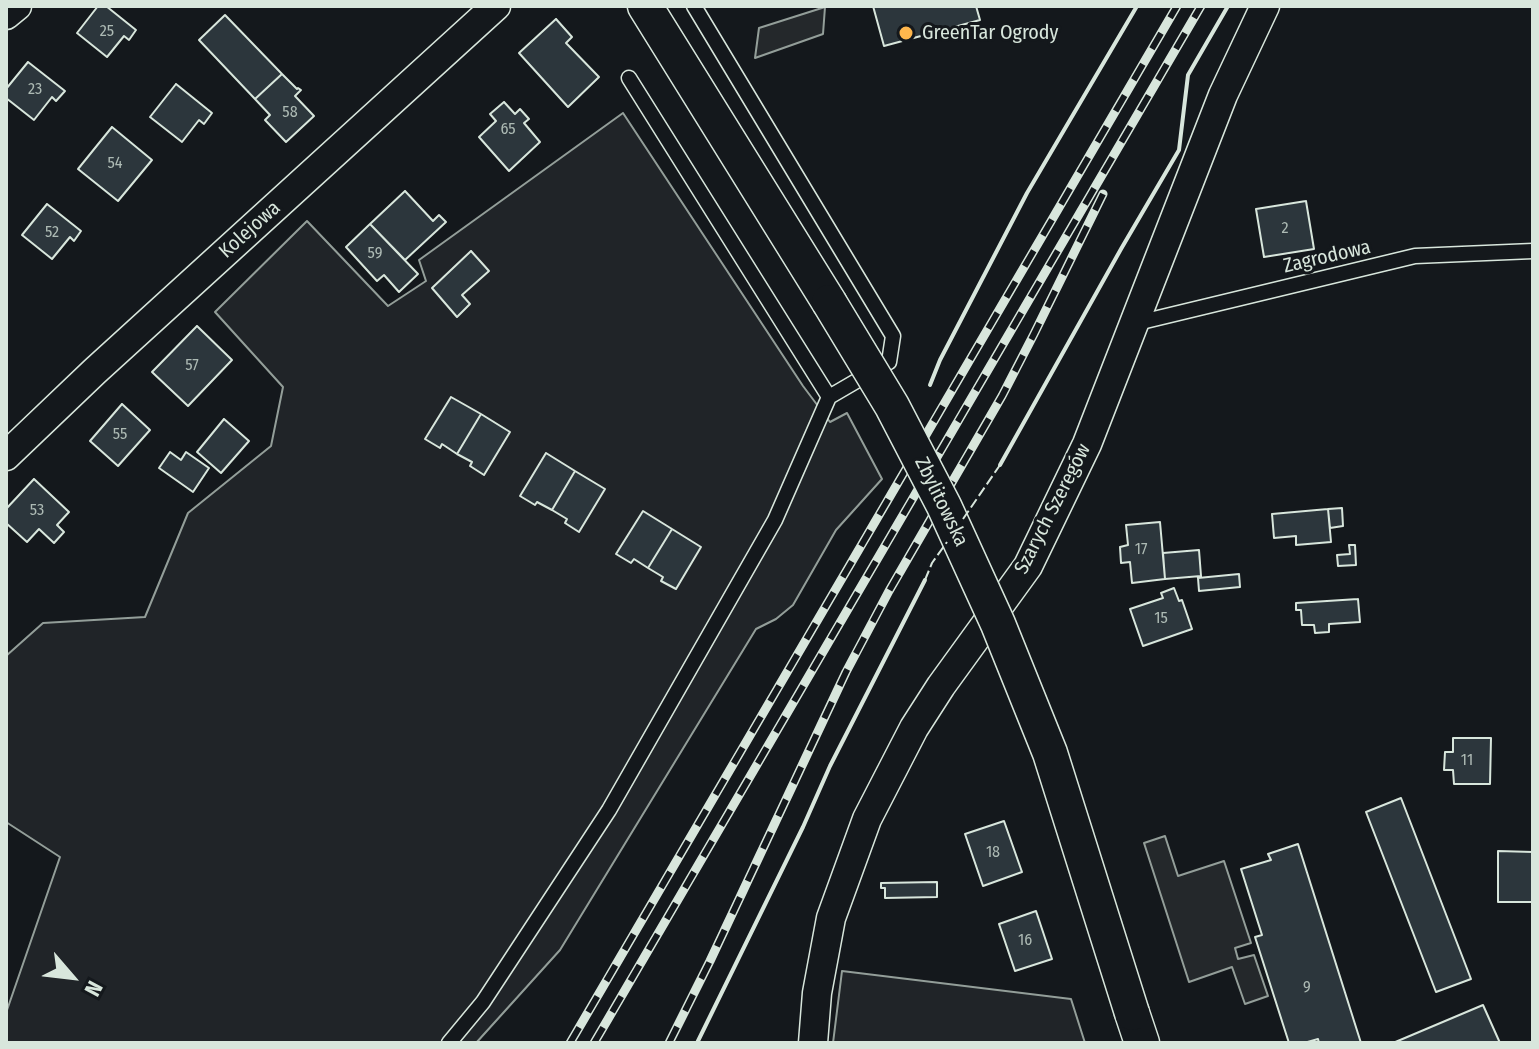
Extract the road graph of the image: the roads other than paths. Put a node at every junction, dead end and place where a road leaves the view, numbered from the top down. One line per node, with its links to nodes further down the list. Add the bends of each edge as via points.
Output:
1 (17, 6): 6 (street)
2 (496, 6): 11 (street, Kolejowa)
3 (645, 6): 12 (street, Zbylitowska, bridge, via 829,302 944,506 1050,753)
4 (694, 6): 10 (lane, via 893,336 889,362)
5 (1265, 6): 9 (street, Szarych Szeregów, via 1223,95)
6 (6, 15)
7 (629, 78): 10 (lane)
8 (1533, 251): 9 (lane, Zagrodowa, via 1415,256)
9 (1132, 324): 14 (street, Szarych Szeregów, via 1087,444 1028,566 934,696 867,819 831,918)
10 (829, 397): 13 (lane, via 775,520 609,810 483,1002)
11 (6, 456)
12 (1137, 1028)
13 (449, 1043)
14 (813, 1043)

